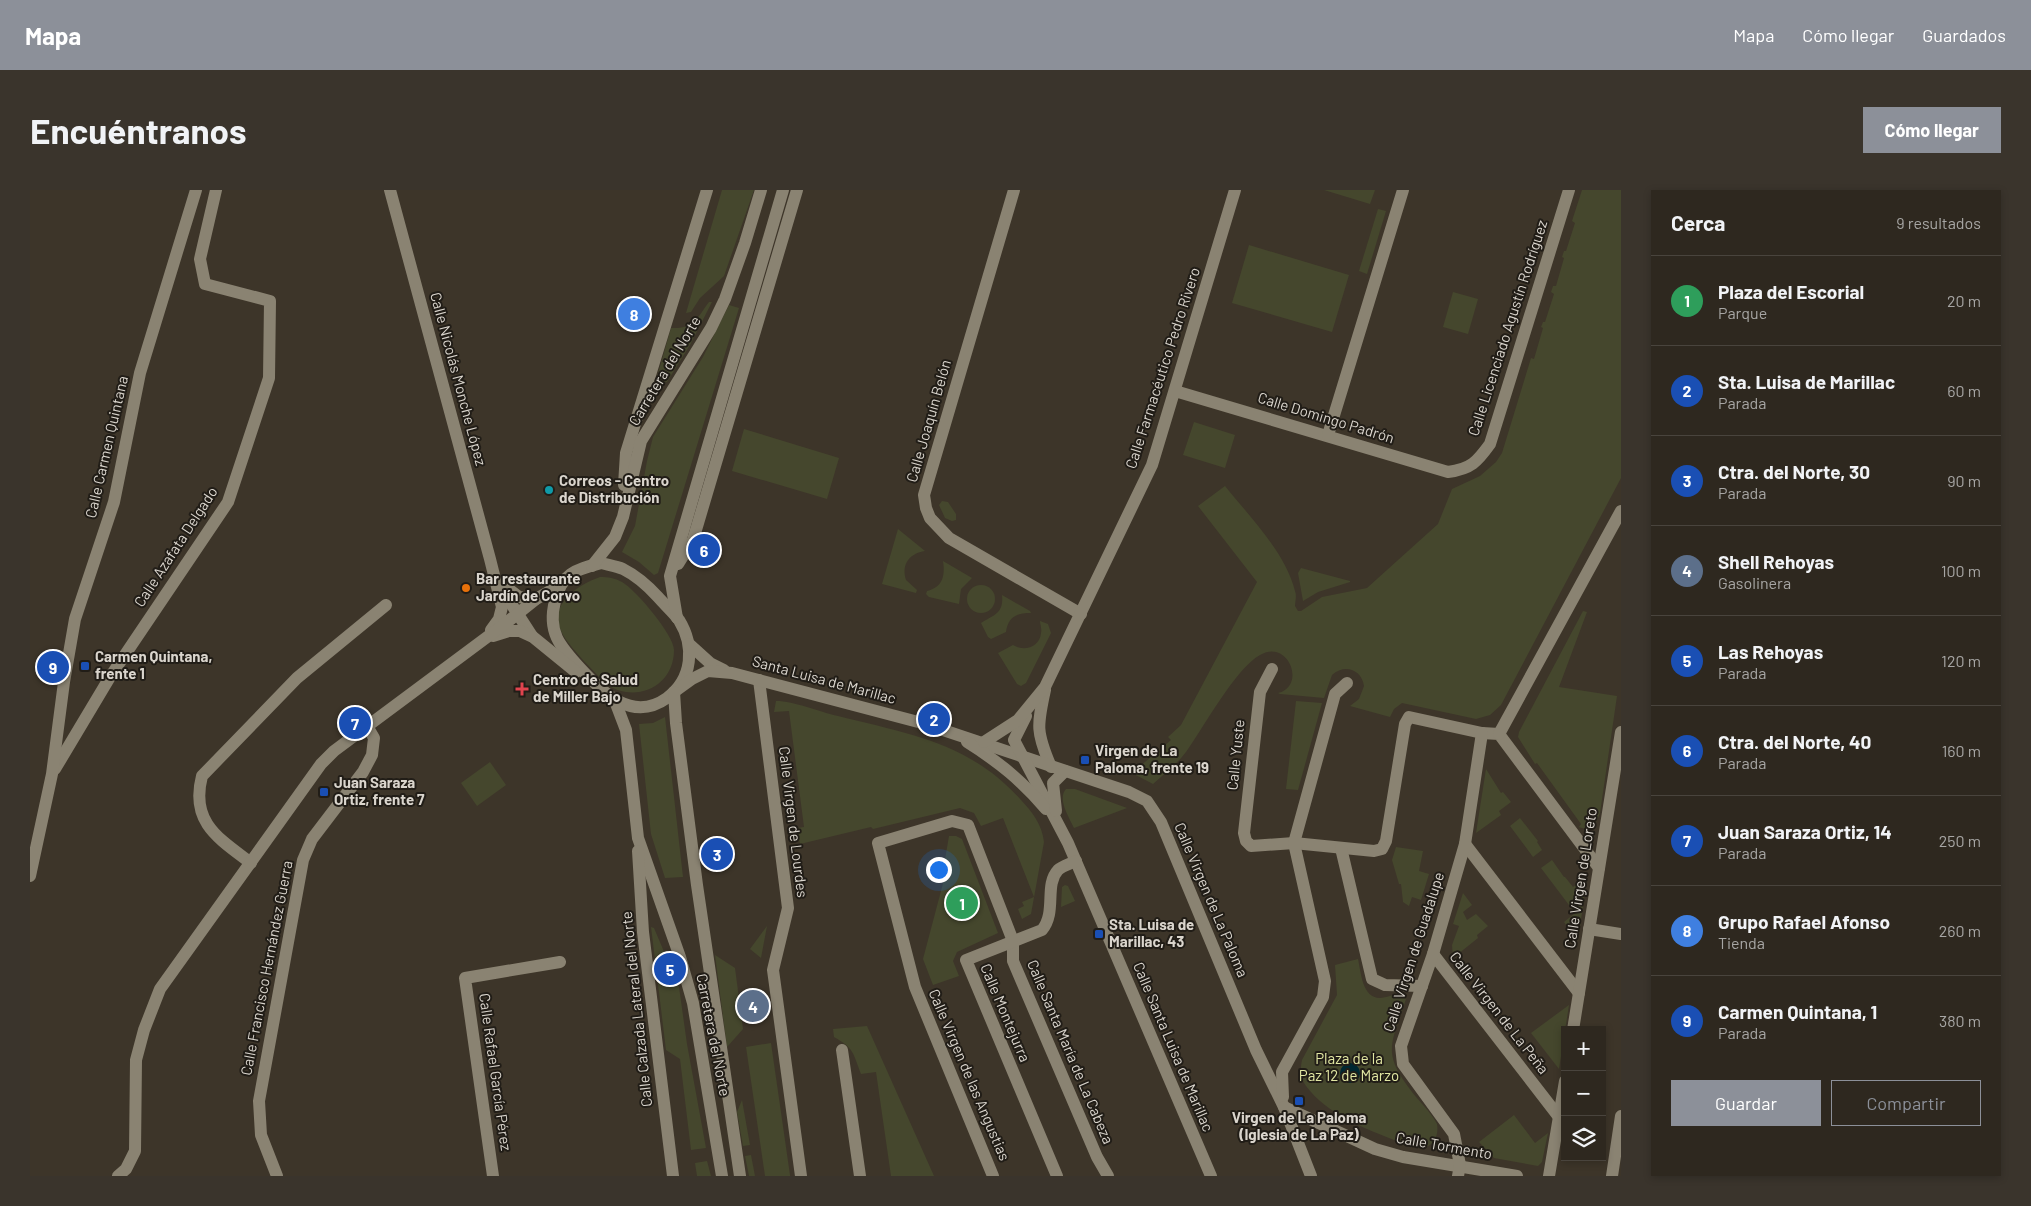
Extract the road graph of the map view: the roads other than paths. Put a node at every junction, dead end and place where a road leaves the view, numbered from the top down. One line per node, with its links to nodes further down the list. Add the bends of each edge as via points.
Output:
1 (196, 190): 47 (street, Calle Carmen Quintana, via 140,373 114,502 75,619)
2 (216, 190): 47 (street, Calle Azafata Delgado, via 200,259 205,284 270,301 269,378 228,502 110,677)
3 (390, 190): 19 (street, Calle Nicolás Monche López)
4 (707, 190): 16 (street, via 626,453)
5 (761, 190): 16 (street, Carretera del Norte, via 725,299 711,328 641,441)
6 (783, 190): 18 (street)
7 (797, 190): 18 (street, via 693,540)
8 (1014, 190): 24 (street, Calle Joaquín Belón, via 924,495 926,508 930,518 948,538)
9 (1235, 190): 12 (street, Calle Farmacéutico Pedro Rivero)
10 (1403, 190): 13 (street)
11 (1569, 190): 14 (street, Calle Licenciado Agustín Rodríguez, via 1490,444 1478,461)
12 (1175, 391): 13 (street, Calle Domingo Padrón); 24 (street, Calle Farmacéutico Pedro Rivero, via 1152,465)
13 (1328, 435): 14 (street, Calle Domingo Padrón, via 1448,472)
14 (1467, 469)
15 (1621, 511): 42 (street)
16 (622, 517): 17 (street, Carretera del Norte, via 615,538)
17 (592, 566): 20 (street, via 570,574); 25 (street, via 601,563 622,568 640,579)
18 (670, 576): 25 (street)
19 (495, 577): 21 (street, via 519,597); 23 (street); 27 (street, via 502,607 499,619)
20 (559, 586): 21 (street); 34 (street, via 552,626 564,650)
21 (536, 598): 23 (street)
22 (386, 605): 55 (street, via 297,678 202,776 198,792 202,818 220,839)
23 (517, 614): 26 (street); 27 (street)
24 (1081, 614): 33 (street, Calle Farmacéutico Pedro Rivero)
25 (677, 618): 28 (street)
26 (532, 637): 27 (street, via 520,631 509,631); 34 (street)
27 (484, 639): 38 (street)
28 (688, 644): 30 (street, via 710,663); 35 (street, via 690,663 683,682)
29 (1272, 669): 51 (street, Calle Yuste, via 1260,692 1244,833 1251,846)
30 (732, 673): 31 (street, Santa Luisa de Marillac); 35 (street, via 708,671)
31 (759, 680): 40 (street, Santa Luisa de Marillac); 78 (street, Calle Virgen de Lourdes, via 788,908 773,970)
32 (1347, 683): 51 (street, via 1335,694)
33 (1045, 687): 37 (street, Calle Farmacéutico Pedro Rivero); 45 (street, Calle Farmacéutico Pedro Rivero, via 1038,722 1040,743)
34 (599, 689): 36 (street)
35 (674, 692): 36 (street, via 666,699 641,707); 77 (street, Carretera del Norte, via 697,885)
36 (615, 701): 50 (street, Carretera del Norte, via 626,730)
37 (1032, 704): 43 (street, Calle Farmacéutico Pedro Rivero, via 1018,720); 44 (street, Calle Farmacéutico Pedro Rivero, via 1014,740)
38 (367, 726): 55 (street, via 322,764); 73 (street, Calle Francisco Hernández Guerra, via 374,738 372,755 363,772 312,839 302,860 259,1101 261,1135)
39 (1621, 732): 56 (street, Calle Virgen de Loreto)
40 (952, 733): 43 (street, Santa Luisa de Marillac); 48 (street, Calle Santa Luisa de Marillac, via 995,759)
41 (1482, 733): 42 (street); 52 (street, Calle Virgen de Guadalupe); 53 (street, via 1409,717 1405,724 1382,850)
42 (1499, 734): 56 (street)
43 (984, 742): 44 (street, Santa Luisa de Marillac)
44 (1022, 757): 45 (street, Santa Luisa de Marillac); 48 (street, Calle Santa Luisa de Marillac)
45 (1051, 767): 46 (street, Calle Virgen de La Paloma)
46 (1065, 771): 48 (street, Calle Santa Luisa de Marillac, via 1053,783); 68 (street, Calle Virgen de La Paloma, via 1147,801 1161,822 1253,1042)
47 (52, 774): 57 (street)
48 (1057, 821): 54 (street, Calle Santa Luisa de Marillac)
49 (968, 825): 60 (street, Calle Santa María de La Cabeza); 80 (street, Calle Virgen de las Angustias, via 952,820 878,843 915,987)
50 (638, 838): 75 (street, Calle Calzada Lateral del Norte, via 643,932); 76 (street, Carretera del Norte, via 680,956 693,1003)
51 (1294, 843): 53 (street); 68 (street, via 1325,981 1323,997 1282,1072)
52 (1466, 844): 61 (street, Calle Virgen de Guadalupe); 64 (street)
53 (1341, 848): 63 (street, via 1372,979 1385,985)
54 (1076, 861): 60 (street, Calle Montejurra, via 1059,870 1054,877 1048,923 1042,930); 83 (street, Calle Santa Luisa de Marillac)
55 (250, 863): 72 (street, via 160,989 136,1060 135,1151)
56 (1600, 868): 58 (street, Calle Virgen de Loreto)
57 (30, 876)
58 (1589, 929): 59 (street); 64 (street, Calle Virgen de Loreto)
59 (1621, 934)
60 (1012, 941): 81 (street, Calle Montejurra, via 966,960); 82 (street, Calle Santa María de La Cabeza, via 1013,961)
61 (1433, 954): 63 (street, Calle Virgen de Guadalupe); 70 (street, Calle Virgen de La Peña)
62 (560, 962): 74 (street, Calle Rafael García Pérez, via 465,978)
63 (1422, 986): 71 (street, Calle Virgen de Guadalupe, via 1401,1046 1403,1064 1454,1134)
64 (1579, 993): 65 (street, Calle Virgen de Loreto)
65 (1574, 1026)
66 (842, 1050): 79 (street)
67 (1561, 1105): 70 (street)
68 (1284, 1107): 71 (street, Calle Tormento, via 1375,1149); 84 (street)
69 (1621, 1116): 87 (street)
70 (1559, 1117): 86 (street)
71 (1459, 1170): 85 (street, Calle Tormento)
72 (125, 1173)
73 (277, 1176)
74 (493, 1176)
75 (673, 1176)
76 (722, 1176)
77 (740, 1176)
78 (801, 1176)
79 (860, 1176)
80 (994, 1176)
81 (1057, 1176)
82 (1108, 1176)
83 (1211, 1176)
84 (1311, 1176)
85 (1518, 1176)
86 (1549, 1176)
87 (1612, 1176)

